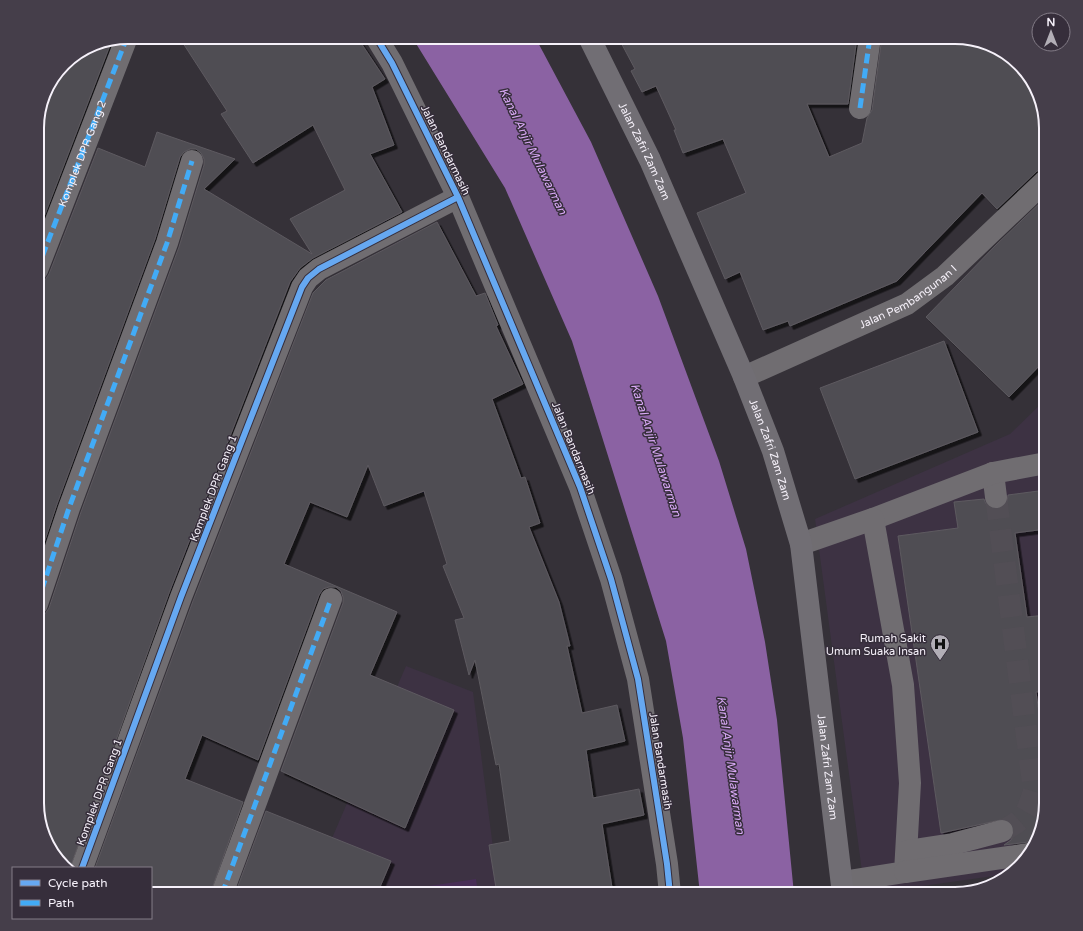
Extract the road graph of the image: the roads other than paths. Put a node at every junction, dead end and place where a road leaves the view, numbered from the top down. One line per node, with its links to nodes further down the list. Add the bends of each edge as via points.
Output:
1 (124, 44): 9 (street, Komplek DPR Gang 2)
2 (380, 44): 8 (street, Jalan Bandarmasih)
3 (592, 44): 10 (main road, Jalan Zafri Zam Zam, via 650,160)
4 (869, 44): 5 (street)
5 (860, 108)
6 (192, 161): 16 (street, via 167,243 68,508)
7 (1039, 187): 10 (street, Jalan Pembangunan I, via 945,276 907,304)
8 (458, 197): 21 (street, Komplek DPR Gang 1, via 319,269 308,278 302,288 181,598); 23 (street, Jalan Bandarmasih, via 580,487 611,579 638,679)
9 (44, 252)
10 (744, 377): 15 (main road, Jalan Zafri Zam Zam, via 773,451)
11 (1039, 464): 12 (street)
12 (993, 473): 13 (street); 14 (street)
13 (996, 497)
14 (873, 519): 15 (street); 20 (street, via 903,685 910,783)
15 (801, 544): 24 (main road, Jalan Zafri Zam Zam)
16 (44, 582)
17 (331, 599): 22 (street)
18 (1002, 831): 20 (street, via 953,844)
19 (1021, 854): 20 (street)
20 (906, 861): 25 (street)
21 (82, 867)
22 (225, 887)
23 (669, 887)
24 (842, 887)
25 (844, 887)

